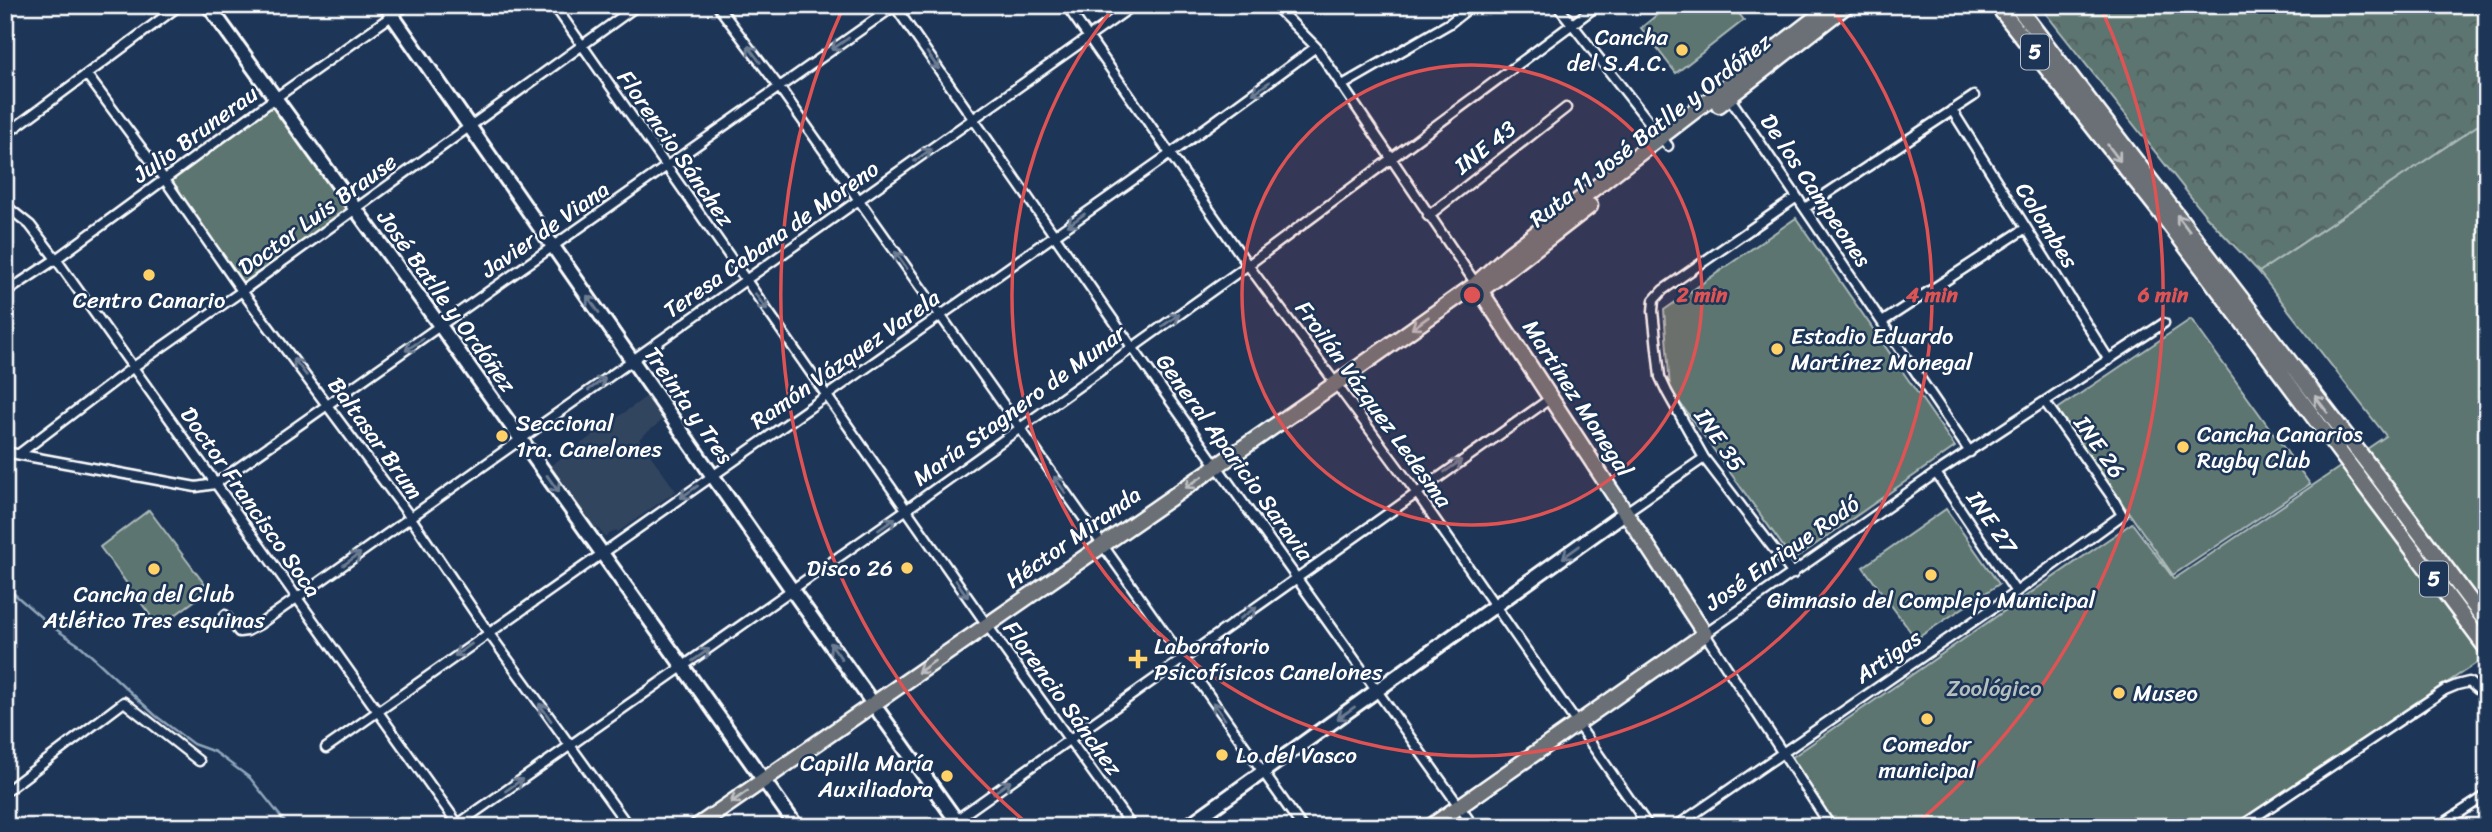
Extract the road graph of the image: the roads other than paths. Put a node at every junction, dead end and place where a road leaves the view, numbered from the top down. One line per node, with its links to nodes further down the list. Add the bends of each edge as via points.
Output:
1 (180, 5): 23 (street)
2 (208, 5): 28 (street, José Batlle y Ordóñez)
3 (407, 5): 18 (street, Julio Brunerau)
4 (554, 5): 21 (street, Florencio Sánchez)
5 (638, 5): 21 (street, Doctor Luis Brause)
6 (718, 5): 25 (street, one-way to 6)
7 (895, 5): 25 (street, Javier de Viana, one-way to 25); 31 (street, General Aparicio Saravia, one-way to 31)
8 (1066, 5): 20 (street, Froilán Vázquez Ledesma)
9 (1135, 5): 20 (street, Teresa Cabana de Moreno)
10 (1473, 5): 24 (street)
11 (1558, 5): 19 (street)
12 (1598, 5): 19 (street, María Stagnero de Munar)
13 (1832, 5): 26 (highway, Ruta 11 José Batlle y Ordóñez)
14 (1847, 5): 26 (highway, Ruta 11 José Batlle y Ordóñez)
15 (1997, 5): 95 (highway, 5, one-way to 95, via 2164,218)
16 (2016, 5): 91 (highway, 5, one-way to 16)
17 (1280, 7): 22 (street, Martínez Monegal)
18 (388, 11): 28 (street, Julio Brunerau); 32 (street, Treinta y Tres)
19 (1574, 23): 34 (street); 36 (street, María Stagnero de Munar)
20 (1090, 39): 31 (street, Teresa Cabana de Moreno); 35 (street, Froilán Vázquez Ledesma)
21 (582, 46): 32 (street, Doctor Luis Brause); 37 (street, Florencio Sánchez)
22 (1316, 47): 24 (street, Martínez Monegal); 35 (street, Ramón Vázquez Varela, one-way to 35)
23 (87, 75): 33 (street); 38 (street, Baltasar Brum)
24 (1341, 86): 36 (street, Martínez Monegal)
25 (779, 87): 37 (street, Javier de Viana); 40 (street)
26 (1726, 93): 34 (highway, Ruta 11 José Batlle y Ordóñez); 39 (street, De los Campeones)
27 (1973, 96): 30 (street)
28 (274, 99): 38 (street, Julio Brunerau); 43 (street, José Batlle y Ordóñez)
29 (1566, 108): 44 (street, INE 43)
30 (1952, 110): 42 (street); 45 (street, Colombes)
31 (974, 120): 40 (street, Teresa Cabana de Moreno, one-way to 31); 46 (street, General Aparicio Saravia)
32 (470, 127): 43 (street, Doctor Luis Brause); 47 (street, Treinta y Tres)
33 (5, 135)
34 (1665, 142): 51 (highway, Ruta 11 José Batlle y Ordóñez, via 1509,254)
35 (1170, 154): 46 (street, Ramón Vázquez Varela, one-way to 46); 49 (street, Froilán Vázquez Ledesma)
36 (1390, 160): 44 (street, Martínez Monegal); 49 (street, María Stagnero de Munar)
37 (666, 167): 47 (street, Javier de Viana); 50 (street, Florencio Sánchez)
38 (165, 180): 48 (street, Julio Brunerau); 52 (street, Baltasar Brum)
39 (1797, 197): 42 (street, De los Campeones); 72 (street, INE 35, via 1654,300 1660,377)
40 (859, 201): 50 (street, Teresa Cabana de Moreno); 54 (street, one-way to 40)
41 (5, 205): 48 (street, Doctor Francisco Soca, via 30,225)
42 (1805, 208): 55 (street, De los Campeones)
43 (355, 210): 52 (street, Doctor Luis Brause); 57 (street, José Batlle y Ordóñez)
44 (1428, 216): 51 (street, Martínez Monegal)
45 (2026, 228): 55 (street); 59 (street, Colombes)
46 (1054, 236): 54 (street, Ramón Vázquez Varela); 58 (street, General Aparicio Saravia)
47 (554, 247): 57 (street, Javier de Viana); 60 (street, Treinta y Tres, one-way to 47)
48 (56, 259): 53 (street, Julio Brunerau); 61 (street, Doctor Francisco Soca)
49 (1248, 265): 58 (street, María Stagnero de Munar, one-way to 49); 62 (street, Froilán Vázquez Ledesma)
50 (746, 281): 60 (street, Teresa Cabana de Moreno); 63 (street, Florencio Sánchez, one-way to 63)
51 (1478, 287): 62 (highway, Héctor Miranda, one-way to 62); 64 (highway, Martínez Monegal)
52 (242, 292): 61 (street, Doctor Luis Brause); 66 (street, Baltasar Brum, one-way to 52)
53 (5, 293)
54 (941, 316): 63 (street, Ramón Vázquez Varela); 67 (street)
55 (1882, 322): 70 (street, De los Campeones)
56 (2164, 323): 59 (street, José Enrique Rodó)
57 (441, 327): 66 (street, Javier de Viana, one-way to 66); 68 (street, José Batlle y Ordóñez)
58 (1132, 347): 67 (street, María Stagnero de Munar); 73 (street, General Aparicio Saravia)
59 (2109, 359): 65 (street, José Enrique Rodó)
60 (632, 360): 68 (street, Teresa Cabana de Moreno, one-way to 60); 75 (street, Treinta y Tres)
61 (132, 368): 71 (street, Doctor Luis Brause); 76 (street, Doctor Francisco Soca)
62 (1335, 384): 73 (highway, Héctor Miranda); 77 (street, Froilán Vázquez Ledesma)
63 (826, 396): 75 (street, Ramón Vázquez Varela); 78 (street, Florencio Sánchez)
64 (1551, 398): 77 (street, one-way to 64); 79 (highway, Martínez Monegal)
65 (2045, 402): 70 (street, José Enrique Rodó); 80 (street, INE 26)
66 (328, 404): 76 (street, Javier de Viana); 81 (street, Baltasar Brum)
67 (1021, 428): 78 (street, María Stagnero de Munar); 82 (street, one-way to 67)
68 (521, 439): 81 (street, Teresa Cabana de Moreno); 83 (street, José Batlle y Ordóñez, one-way to 83)
69 (5, 452): 71 (street)
70 (1970, 452): 74 (street, José Enrique Rodó)
71 (19, 454): 76 (street, via 196,487)
72 (1704, 458): 79 (street); 84 (street, INE 35)
73 (1217, 467): 82 (highway, Héctor Miranda, one-way to 82); 85 (street, General Aparicio Saravia)
74 (1936, 473): 84 (street, José Enrique Rodó); 87 (street, INE 27)
75 (713, 475): 83 (street, Ramón Vázquez Varela, one-way to 83); 86 (street, Treinta y Tres)
76 (215, 484): 88 (street, Doctor Francisco Soca)
77 (1416, 492): 85 (street); 89 (street, Froilán Vázquez Ledesma)
78 (907, 509): 86 (street, María Stagnero de Munar, one-way to 78); 92 (street, Florencio Sánchez, one-way to 92)
79 (1626, 512): 89 (street, one-way to 89); 94 (highway, Martínez Monegal)
80 (2122, 515): 87 (street, Artigas)
81 (411, 518): 88 (street, Teresa Cabana de Moreno, one-way to 81); 93 (street, Baltasar Brum)
82 (1102, 545): 92 (highway, Héctor Miranda); 96 (street)
83 (602, 553): 93 (street, Ramón Vázquez Varela); 97 (street, José Batlle y Ordóñez)
84 (1793, 574): 94 (street, José Enrique Rodó)
85 (1298, 578): 96 (street, one-way to 85); 98 (street, General Aparicio Saravia)
86 (792, 590): 97 (street, María Stagnero de Munar, one-way to 86); 100 (street, Treinta y Tres, one-way to 86)
87 (2016, 592): 106 (street, Artigas)
88 (296, 598): 90 (street, Teresa Cabana de Moreno, via 247,631 239,632); 101 (street, Doctor Francisco Soca)
89 (1494, 607): 98 (street); 102 (street, Froilán Vázquez Ledesma)
90 (225, 615)
91 (2487, 623)
92 (987, 625): 100 (highway, Héctor Miranda, one-way to 100); 103 (street, Florencio Sánchez)
93 (488, 632): 101 (street, Ramón Vázquez Varela, one-way to 101); 104 (street, Baltasar Brum, one-way to 93)
94 (1705, 634): 102 (highway, José Enrique Rodó); 106 (street, Martínez Monegal)
95 (2487, 649)
96 (1182, 659): 103 (street); 108 (street, one-way to 96)
97 (683, 667): 104 (street, María Stagnero de Munar); 109 (street, José Batlle y Ordóñez)
98 (1378, 690): 108 (street, one-way to 108); 112 (street, General Aparicio Saravia)
99 (2487, 697): 126 (street, via 2469,682 2445,690)
100 (873, 704): 109 (highway, Héctor Miranda); 113 (street, Treinta y Tres)
101 (377, 711): 105 (street, Ramón Vázquez Varela); 114 (street, Doctor Francisco Soca)
102 (1578, 723): 112 (highway, José Enrique Rodó); 123 (street, Froilán Vázquez Ledesma)
103 (1069, 740): 113 (street, one-way to 103); 118 (street, Florencio Sánchez)
104 (569, 746): 114 (street, María Stagnero de Munar, one-way to 104); 115 (street, Baltasar Brum)
105 (326, 748)
106 (1783, 752): 124 (street, Artigas); 125 (street, Martínez Monegal)
107 (199, 761): 110 (street, via 124,702)
108 (1263, 772): 119 (street); 120 (street)
109 (764, 779): 116 (highway, Héctor Miranda, one-way to 116); 117 (street, José Batlle y Ordóñez)
110 (5, 792)
111 (2487, 795): 127 (street)
112 (1460, 806): 121 (highway, José Enrique Rodó); 122 (street, General Aparicio Saravia)
113 (954, 824)
114 (458, 826)
115 (629, 827)
116 (696, 827)
117 (797, 827)
118 (1132, 827)
119 (1185, 827)
120 (1302, 827)
121 (1430, 827)
122 (1474, 827)
123 (1649, 827)
124 (1675, 827)
125 (1831, 827)
126 (2240, 827)
127 (2438, 827)

